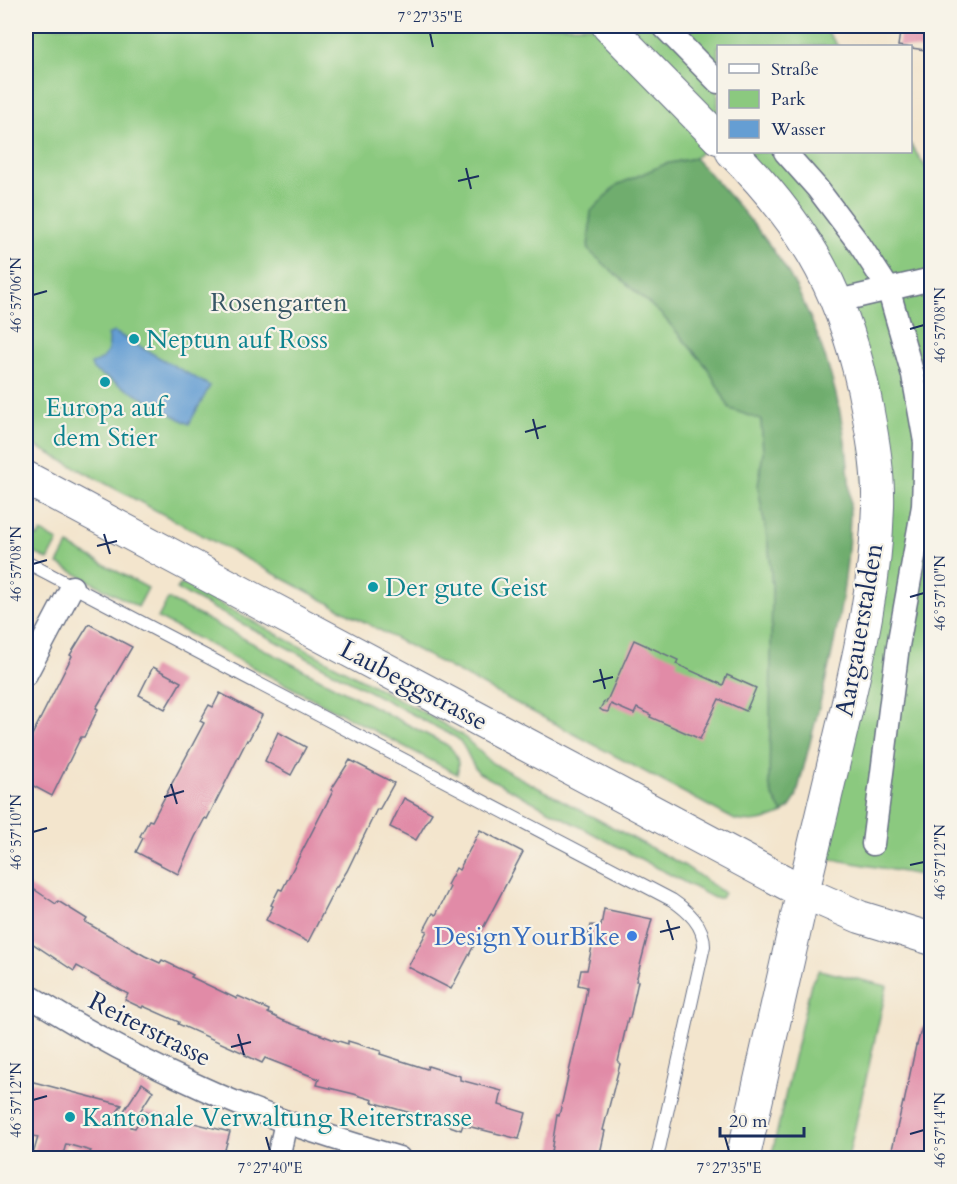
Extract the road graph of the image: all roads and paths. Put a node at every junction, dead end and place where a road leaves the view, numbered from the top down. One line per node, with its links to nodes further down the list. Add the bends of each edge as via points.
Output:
1 (608, 26): 4 (main road)
2 (663, 26): 3 (street)
3 (717, 81)
4 (717, 137)
5 (733, 153): 9 (main road, Aargauerstalden, via 798,229)
6 (786, 153): 8 (street, Aargauerstalden, via 817,188)
7 (932, 279): 8 (street)
8 (888, 288): 9 (street); 14 (street, Aargauerstalden, via 910,364 925,442 923,507 898,646)
9 (838, 301): 15 (main road, Aargauerstalden, via 858,361 872,431 878,503 876,544 865,624)
10 (26, 478): 15 (main road, Laubeggstrasse)
11 (26, 562): 12 (lane)
12 (72, 587): 13 (street); 21 (lane, via 687,911 700,928 704,946)
13 (26, 674)
14 (873, 844)
15 (803, 892): 16 (main road, via 860,917); 22 (main road)
16 (932, 939)
17 (26, 994): 18 (street, Reiterstrasse, via 160,1069)
18 (286, 1122): 19 (street); 20 (street, Reiterstrasse)
19 (278, 1158)
20 (399, 1158)
21 (657, 1158)
22 (743, 1158)

